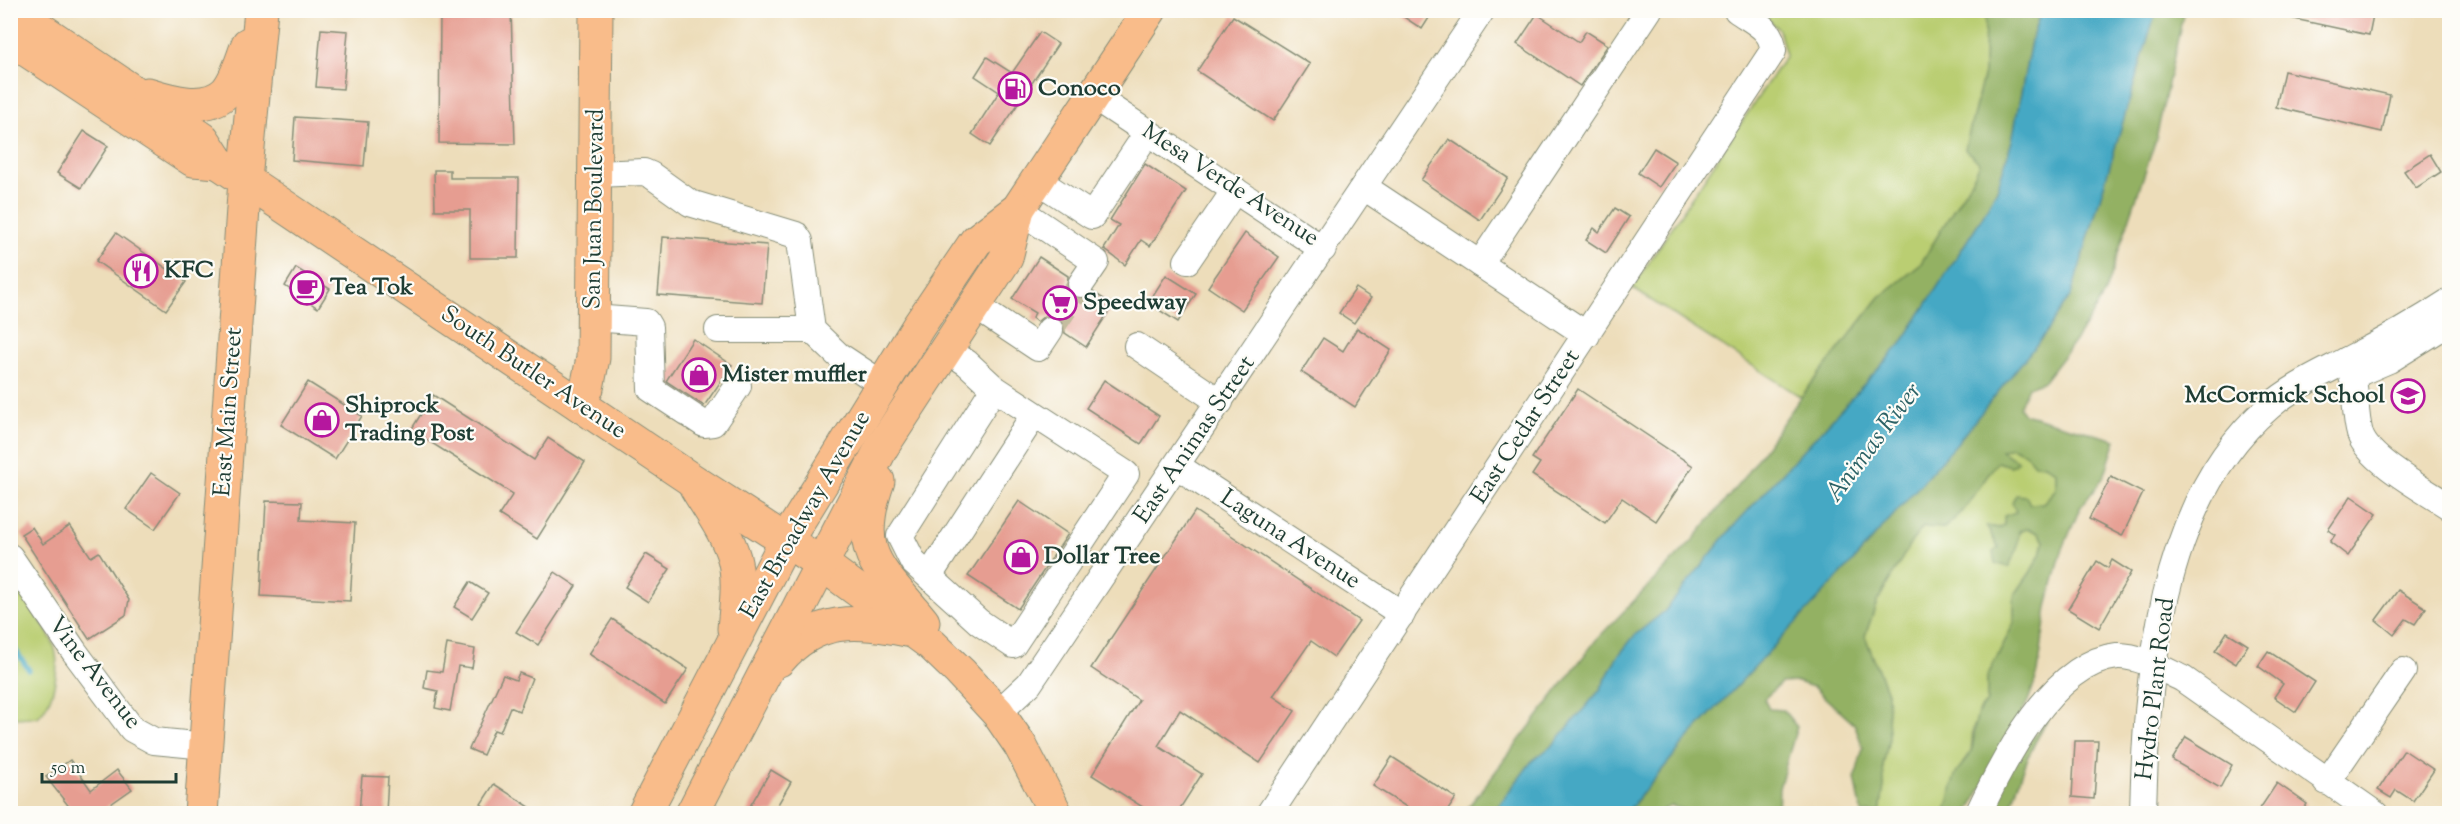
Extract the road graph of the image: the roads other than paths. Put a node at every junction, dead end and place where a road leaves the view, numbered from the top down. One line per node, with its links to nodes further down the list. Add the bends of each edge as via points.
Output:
1 (596, 10): 13 (main road, San Juan Boulevard)
2 (1150, 10): 10 (main road, East Broadway Avenue)
3 (1482, 10): 16 (street)
4 (1649, 10): 21 (street)
5 (1737, 10): 30 (street, East Cedar Street, via 1770,36 1773,46 1769,57)
6 (261, 13): 9 (main road, via 233,80 226,92 216,98 184,103); 14 (main road, East Main Street)
7 (10, 16): 9 (main road, via 21,16)
8 (10, 39): 12 (main road, via 193,160)
9 (131, 90): 12 (main road, via 203,139)
10 (1094, 96): 11 (street, Mesa Verde Avenue); 15 (main road, East Broadway Avenue)
11 (1148, 132): 15 (street, via 1092,216); 17 (street, Mesa Verde Avenue)
12 (218, 162): 14 (main road, South Butler Avenue)
13 (595, 174): 25 (main road, San Juan Boulevard); 28 (street, via 644,172 690,203 796,235)
14 (245, 180): 38 (main road, South Butler Avenue); 56 (main road, East Main Street)
15 (1037, 180): 18 (main road, East Broadway Avenue)
16 (1364, 187): 19 (street, Mesa Verde Avenue); 21 (street)
17 (1235, 190): 19 (street, Mesa Verde Avenue); 20 (street)
18 (1018, 209): 22 (street, via 1096,262); 24 (main road, East Broadway Avenue, via 1006,258); 34 (main road, East Broadway Avenue, via 975,241)
19 (1323, 249): 37 (street, East Animas Street)
20 (1187, 261)
21 (1480, 264): 30 (street)
22 (1081, 284)
23 (2450, 302): 33 (street, Hydro Plant Road)
24 (975, 306): 29 (street, via 1038,348); 32 (main road, East Broadway Avenue)
25 (593, 318): 35 (street, via 646,322 651,389 704,424 713,423); 38 (main road, San Juan Boulevard, via 590,377)
26 (2450, 322): 33 (street, via 2390,360)
27 (718, 330): 28 (street)
28 (812, 330): 34 (street, via 838,356)
29 (1050, 330)
30 (1587, 335): 48 (street, East Cedar Street)
31 (1137, 346): 37 (street)
32 (946, 349): 36 (street); 40 (main road, East Broadway Avenue)
33 (2350, 368): 43 (street, via 2365,445 2381,461); 51 (street, Hydro Plant Road, via 2298,386 2270,406 2232,447 2193,513 2177,552)
34 (882, 384): 44 (main road, East Broadway Avenue)
35 (738, 387)
36 (994, 388): 39 (street); 47 (street, via 900,536 913,562)
37 (1220, 402): 41 (street, East Animas Street)
38 (579, 404): 42 (main road, South Butler Avenue)
39 (1034, 415): 47 (street); 47 (street, via 1126,474 1013,645 979,622)
40 (899, 420): 46 (main road, East Broadway Avenue); 53 (main road, via 868,516 868,539 881,573)
41 (1177, 466): 48 (street, Laguna Avenue); 55 (street, East Animas Street, via 1029,684)
42 (692, 480): 44 (main road, South Butler Avenue); 50 (main road, via 733,556 737,586)
43 (2450, 507)
44 (786, 541): 46 (main road, South Butler Avenue); 50 (main road, East Broadway Avenue)
45 (10, 557): 56 (street, Vine Avenue, via 132,729 154,741)
46 (822, 564): 49 (main road, South Butler Avenue); 54 (main road, East Broadway Avenue)
47 (929, 576)
48 (1402, 614): 62 (street, East Cedar Street)
49 (912, 631): 53 (main road, South Butler Avenue); 54 (main road, via 869,622 834,624 818,630 787,651)
50 (733, 642): 59 (main road, East Broadway Avenue)
51 (2154, 666): 57 (street, via 2183,679); 63 (street, via 2119,656 2070,677 2026,728); 64 (street, Hydro Plant Road)
52 (2403, 671): 57 (street)
53 (960, 672): 55 (main road)
54 (757, 690): 60 (main road, East Broadway Avenue)
55 (998, 713): 61 (main road)
56 (206, 746): 58 (main road, East Main Street)
57 (2327, 782): 65 (street)
58 (201, 813)
59 (644, 813)
60 (693, 813)
61 (1056, 813)
62 (1269, 813)
63 (1978, 813)
64 (2143, 813)
65 (2374, 813)

